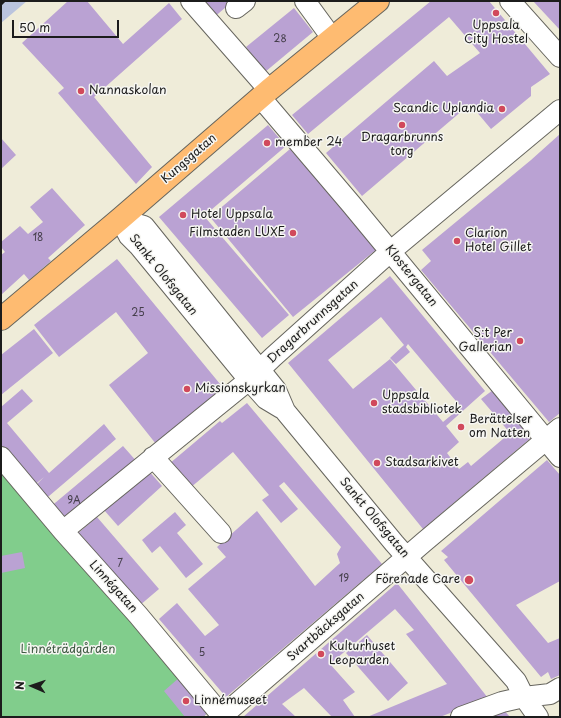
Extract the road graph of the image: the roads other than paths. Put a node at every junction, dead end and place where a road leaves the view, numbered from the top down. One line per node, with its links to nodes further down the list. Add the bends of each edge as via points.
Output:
1 (190, 1): 7 (street, Klostergatan)
2 (305, 1): 5 (street)
3 (378, 1): 5 (main road, Kungsgatan)
4 (513, 2): 6 (street)
5 (332, 38): 7 (main road, Kungsgatan)
6 (560, 57)
7 (264, 93): 9 (main road, Kungsgatan); 10 (street, Klostergatan, via 307,152)
8 (560, 110): 10 (street, Dragarbrunnsgatan)
9 (120, 219): 11 (main road, Kungsgatan); 12 (street, Sankt Olofsgatan, via 129,236)
10 (391, 251): 12 (street, Dragarbrunnsgatan); 13 (street, Klostergatan)
11 (1, 319)
12 (254, 375): 16 (street, Dragarbrunnsgatan); 19 (street, Sankt Olofsgatan, via 266,399 285,411)
13 (553, 434): 15 (street, Klostergatan); 19 (street, Svartbäcksgatan)
14 (1, 457): 17 (street, Linnégatan)
15 (560, 457)
16 (154, 458): 17 (street, Dragarbrunnsgatan); 18 (street)
17 (63, 531): 22 (street, Linnégatan, via 138,615)
18 (221, 533)
19 (406, 558): 21 (street, Sankt Olofsgatan, via 516,681); 22 (street, Svartbäcksgatan)
20 (560, 688): 21 (street, via 550,694)
21 (524, 697): 23 (street, via 489,706); 24 (street, Sankt Olofsgatan)
22 (222, 717)
23 (461, 717)
24 (538, 717)

